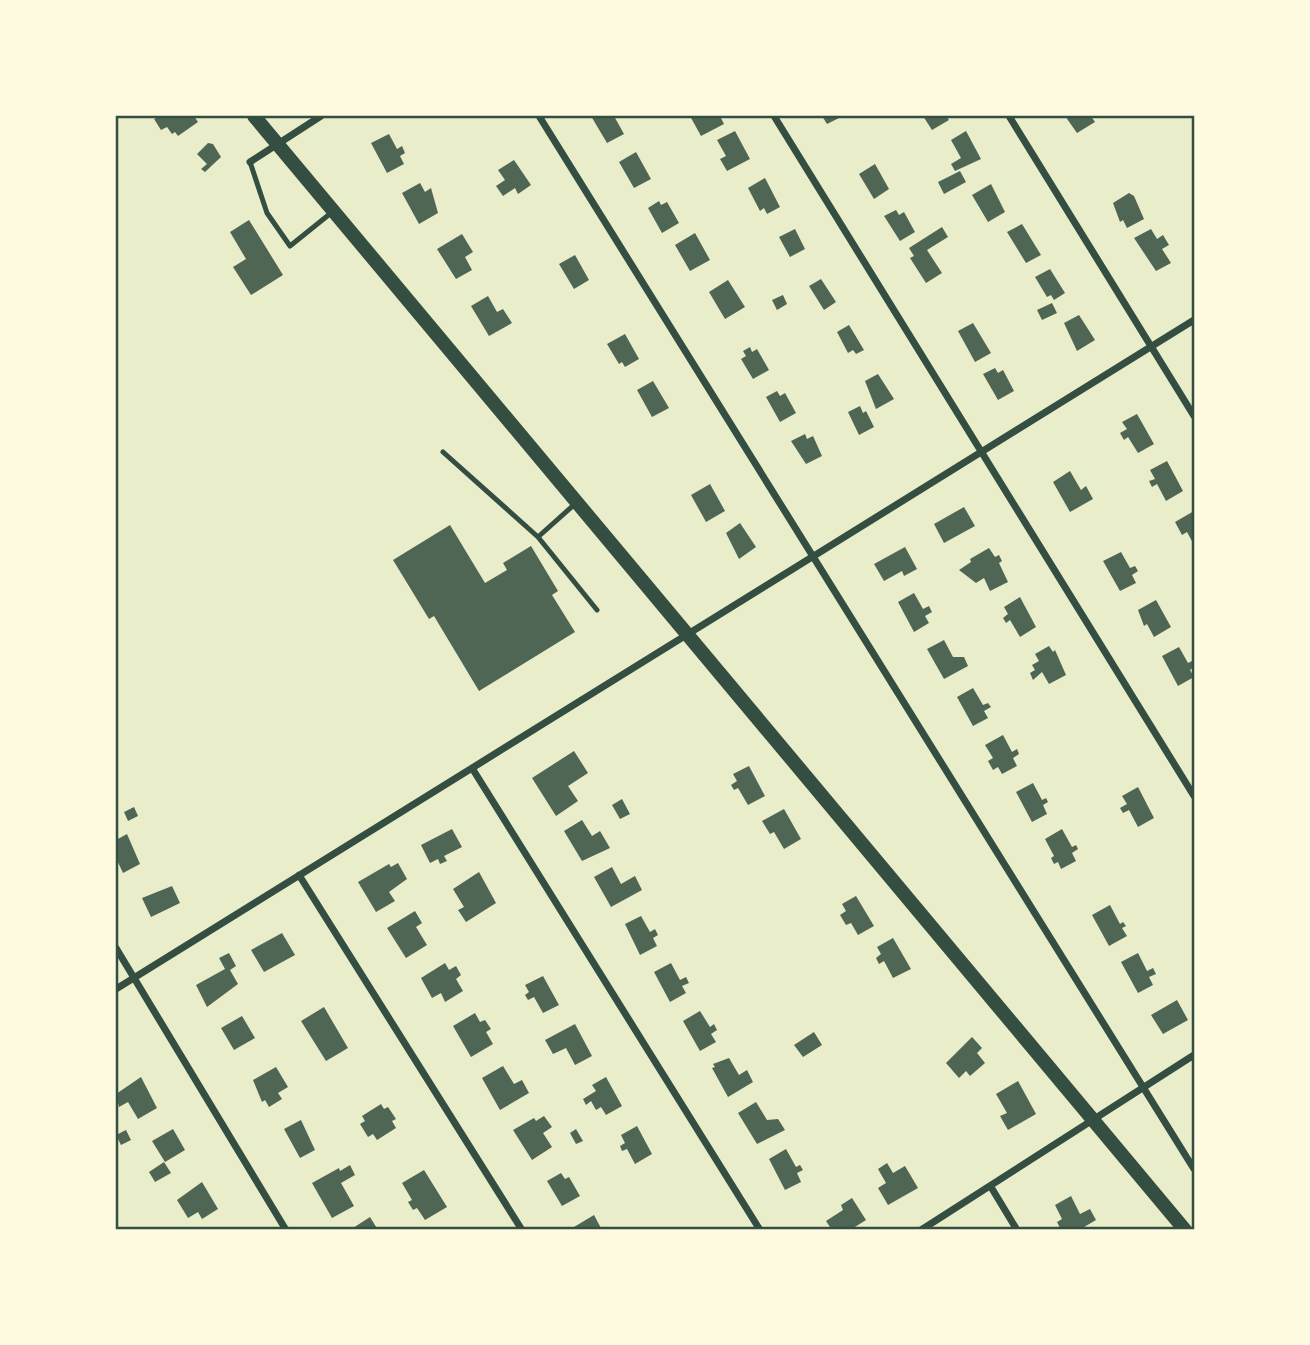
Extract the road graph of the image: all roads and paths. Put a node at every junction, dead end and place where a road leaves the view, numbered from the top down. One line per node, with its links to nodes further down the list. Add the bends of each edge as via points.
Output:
1 (254, 116): 6 (main road)
2 (321, 116): 6 (street)
3 (539, 116): 16 (street)
4 (774, 116): 12 (street)
5 (1009, 116): 10 (street)
6 (279, 145): 7 (street); 8 (main road)
7 (250, 162): 8 (lane, via 267,213 290,246)
8 (334, 211): 14 (main road)
9 (1195, 320): 10 (street)
10 (1152, 347): 11 (street); 12 (street)
11 (1195, 416)
12 (984, 451): 16 (street); 20 (street)
13 (443, 452): 15 (lane)
14 (576, 503): 15 (lane); 18 (main road)
15 (538, 537): 17 (lane)
16 (815, 555): 18 (street); 26 (street)
17 (597, 610)
18 (686, 635): 19 (street); 27 (main road)
19 (472, 768): 21 (street); 32 (street)
20 (1195, 796)
21 (299, 875): 23 (street); 31 (street)
22 (116, 948): 23 (street)
23 (134, 978): 24 (street); 30 (street)
24 (116, 989)
25 (1195, 1055): 26 (street)
26 (1141, 1087): 27 (street); 28 (street)
27 (1094, 1119): 29 (street); 35 (main road)
28 (1195, 1169)
29 (991, 1187): 33 (street); 34 (street)
30 (286, 1230)
31 (522, 1230)
32 (760, 1230)
33 (921, 1230)
34 (1017, 1230)
35 (1185, 1230)

